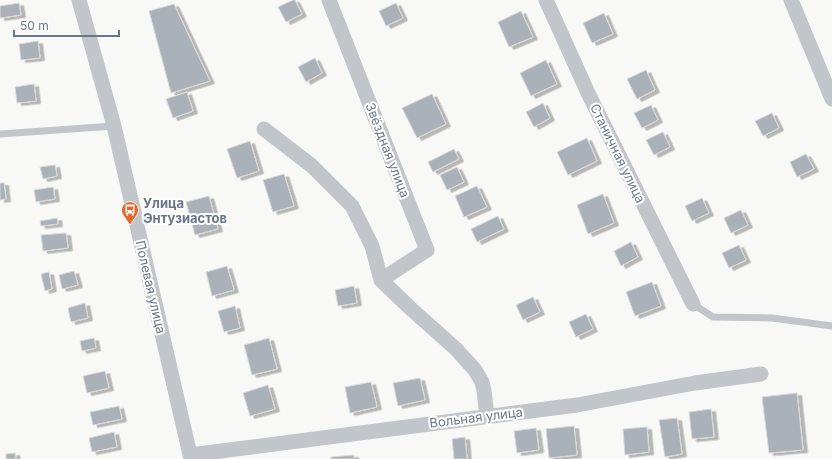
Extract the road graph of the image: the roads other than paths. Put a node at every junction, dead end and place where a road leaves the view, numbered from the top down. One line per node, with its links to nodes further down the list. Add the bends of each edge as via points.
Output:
1 (79, 0): 6 (street, Полевая улица)
2 (329, 0): 9 (street, Звёздная улица, via 427,250)
3 (546, 0): 10 (street, Станичная улица, via 588,93)
4 (791, 0): 5 (street)
5 (832, 99)
6 (114, 126): 8 (lane); 14 (street, Полевая улица)
7 (264, 129): 9 (street, via 312,166 352,206 372,246)
8 (0, 134)
9 (381, 280): 13 (street, via 456,348 476,370 482,382)
10 (693, 304): 11 (lane, via 713,317 772,318)
11 (832, 326)
12 (761, 374): 13 (street, Вольная улица, via 695,383 577,405)
13 (487, 416): 14 (street, Вольная улица)
14 (191, 457)

